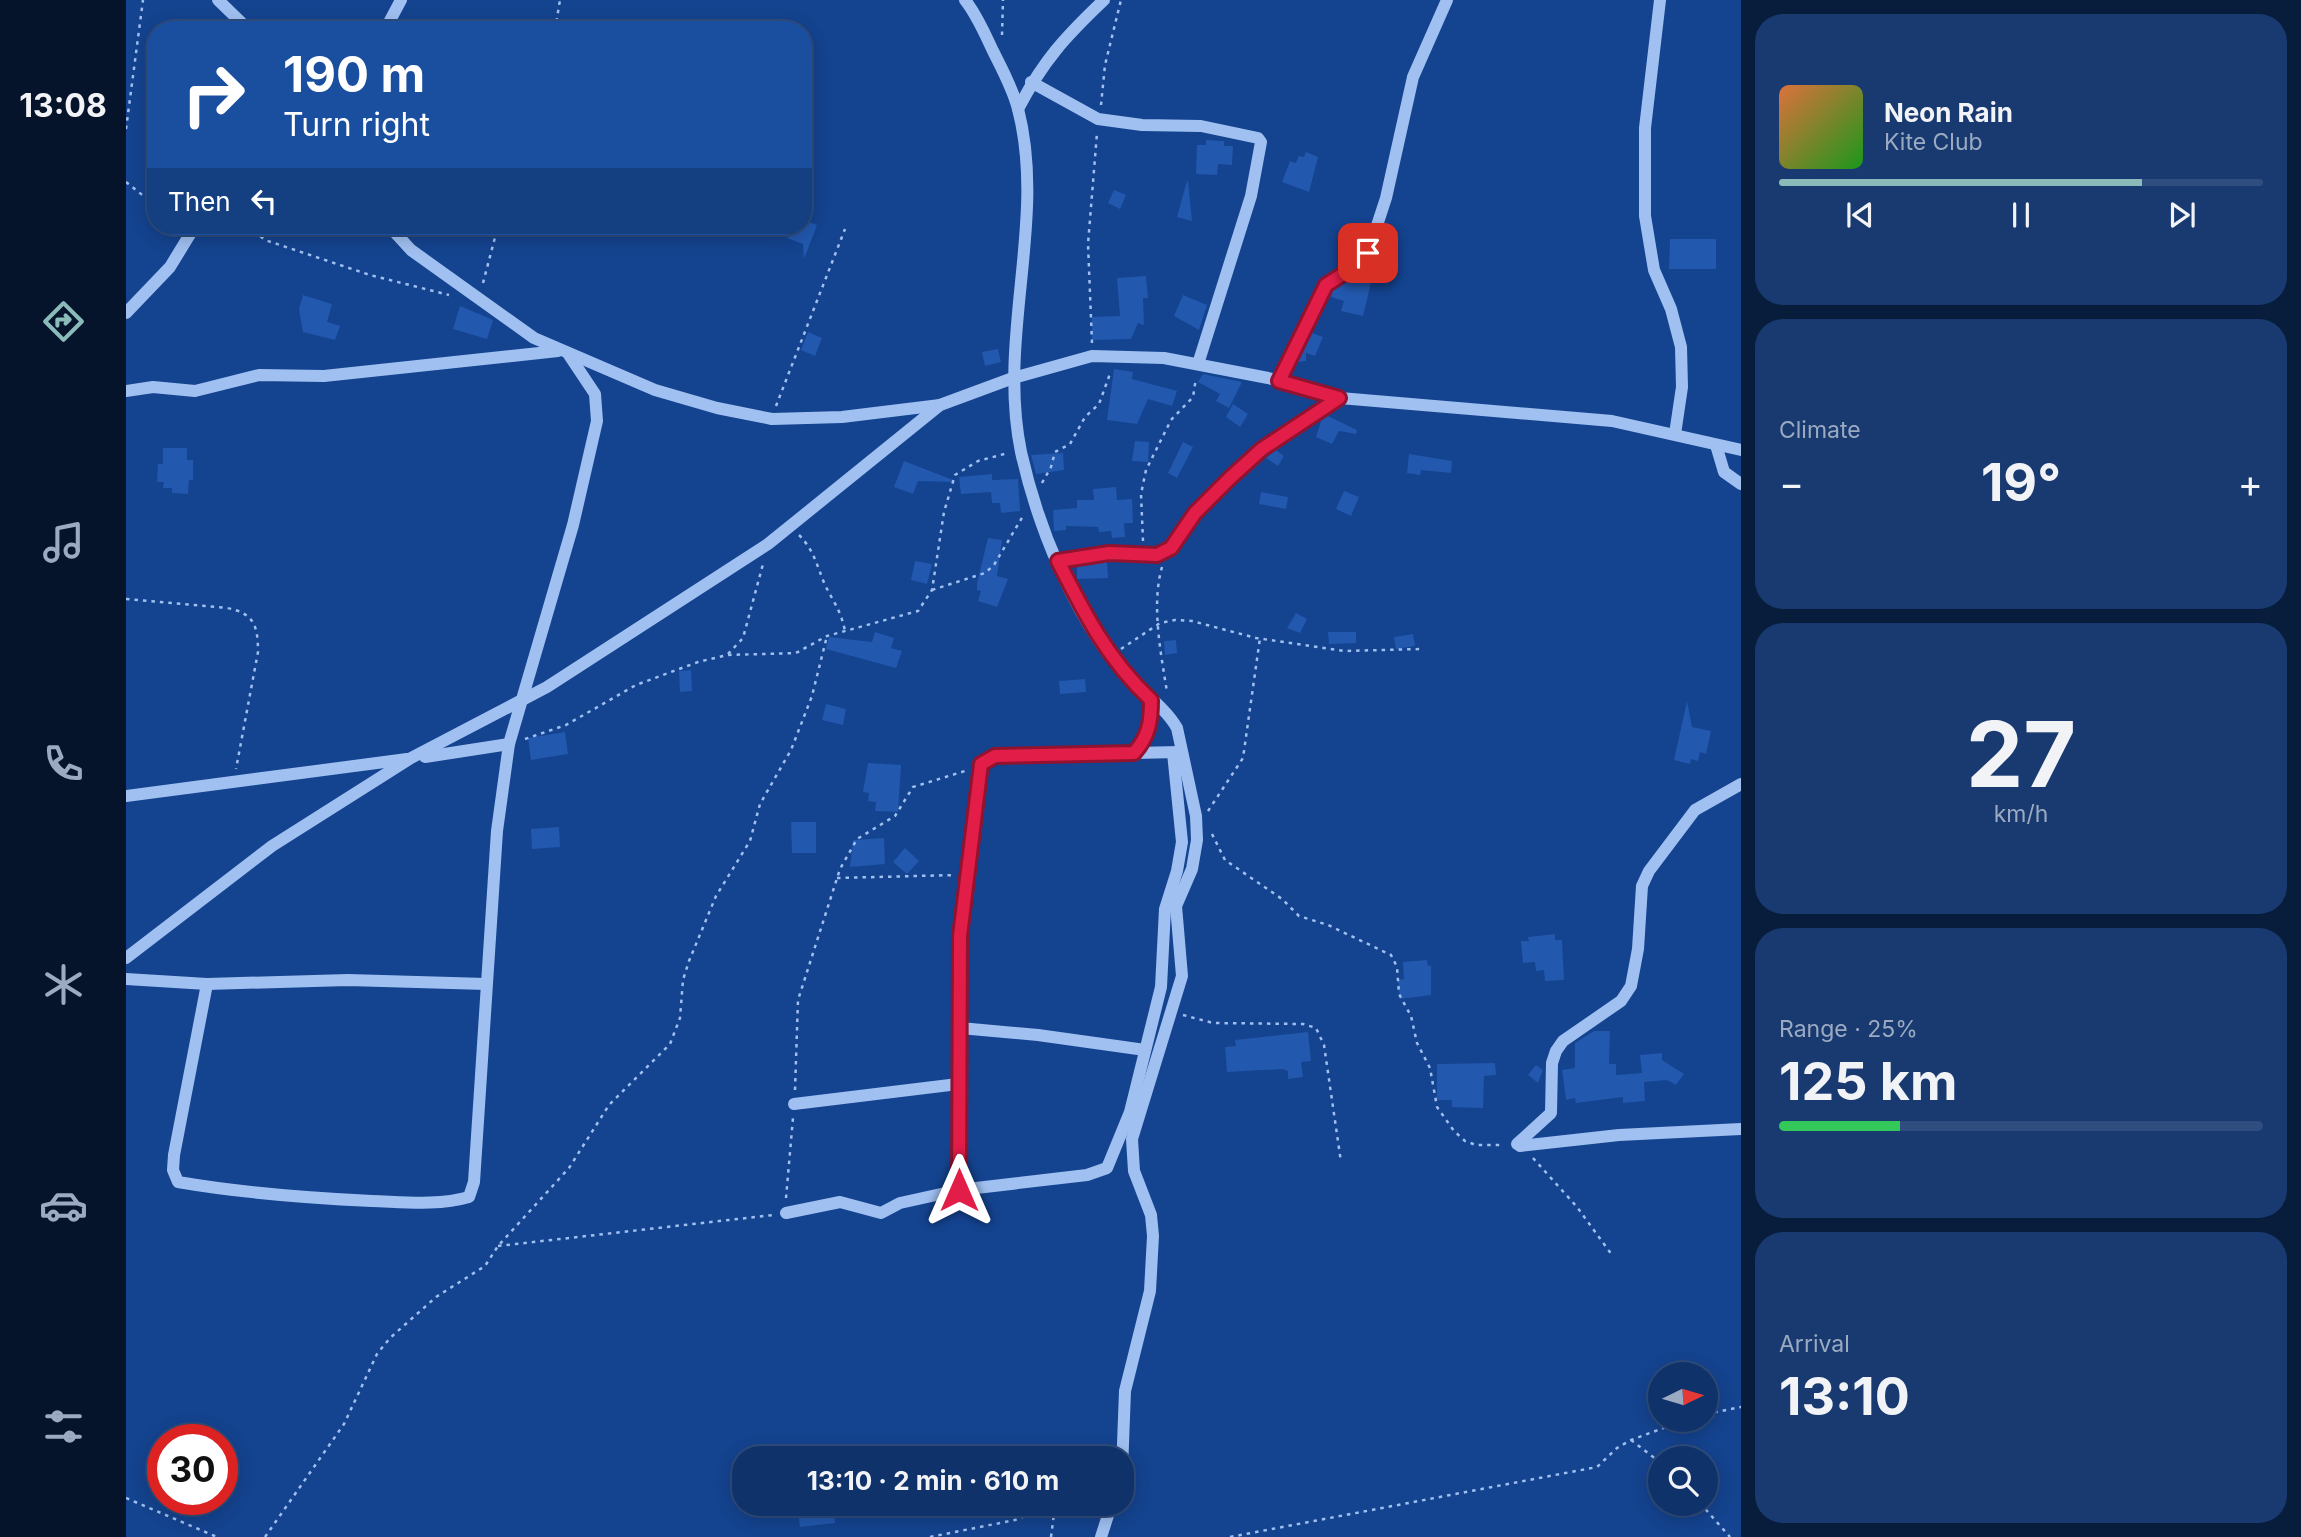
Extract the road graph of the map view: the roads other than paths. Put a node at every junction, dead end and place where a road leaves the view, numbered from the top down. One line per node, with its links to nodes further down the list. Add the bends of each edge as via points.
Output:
1 (218, 0): 7 (street)
2 (401, 0): 8 (street)
3 (965, 0): 10 (street)
4 (1104, 0): 9 (street, via 1051,52)
5 (1447, 0): 17 (street, via 1413,78 1386,198 1368,253 1326,285)
6 (1660, 0): 21 (street, via 1645,128 1645,216 1654,270 1681,347 1682,387)
7 (240, 21)
8 (390, 21)
9 (1031, 82): 10 (street); 15 (street, via 1098,119 1200,126 1261,142 1251,196)
10 (1018, 109): 16 (street, via 1027,221 1014,323)
11 (190, 235): 13 (street, via 170,267)
12 (397, 235): 14 (street, via 411,250 534,338)
13 (126, 313)
14 (564, 353): 18 (street, via 324,376 259,375 195,390 153,387); 20 (street, via 655,390 772,419 842,417); 27 (street, via 595,394 597,422 573,525)
15 (1198, 364): 16 (street, via 1092,356); 17 (street)
16 (1013, 378): 20 (street); 25 (street, via 1021,452)
17 (1279, 381): 19 (street)
18 (126, 391)
19 (1339, 398): 21 (street, via 1612,421); 25 (street, via 1262,449 1195,513 1171,548 1157,555 1109,553)
20 (940, 405): 27 (street, via 792,528)
21 (1675, 434): 22 (street)
22 (1716, 445): 23 (street); 24 (street, via 1724,472)
23 (1741, 450)
24 (1741, 484)
25 (1058, 561): 26 (street, via 1098,639)
26 (1151, 700): 29 (street, via 1177,728); 30 (street, via 1150,729)
27 (520, 701): 28 (street); 31 (street)
28 (509, 744): 31 (street); 37 (street)
29 (1178, 752): 30 (street); 39 (street, via 1181,856 1165,909 1161,987); 45 (street, via 1200,818 1195,857 1176,906 1182,965 1173,1012 1130,1154 1151,1215 1153,1236 1150,1291 1125,1391)
30 (1134, 753): 38 (street, via 995,756 981,764 960,936)
31 (411, 758): 33 (street); 34 (street, via 272,846)
32 (1741, 785): 42 (street, via 1695,810 1649,871 1642,886 1631,986 1621,1001 1563,1041 1552,1063 1551,1113 1518,1145)
33 (126, 796)
34 (126, 958)
35 (126, 979): 36 (street)
36 (206, 984): 37 (street, via 303,980); 37 (street, via 174,1156 178,1182 313,1198 410,1203 469,1197 474,1182)
37 (486, 984)
38 (960, 1028): 39 (street); 40 (street)
39 (1145, 1050): 43 (street, via 1129,1112 1107,1168 1087,1175)
40 (958, 1084): 41 (street); 43 (street)
41 (794, 1104)
42 (1741, 1129)
43 (959, 1190): 44 (street, via 900,1203 881,1213 840,1202)
44 (786, 1213)
45 (1123, 1446)
46 (1108, 1516): 47 (street)
47 (1101, 1537)

